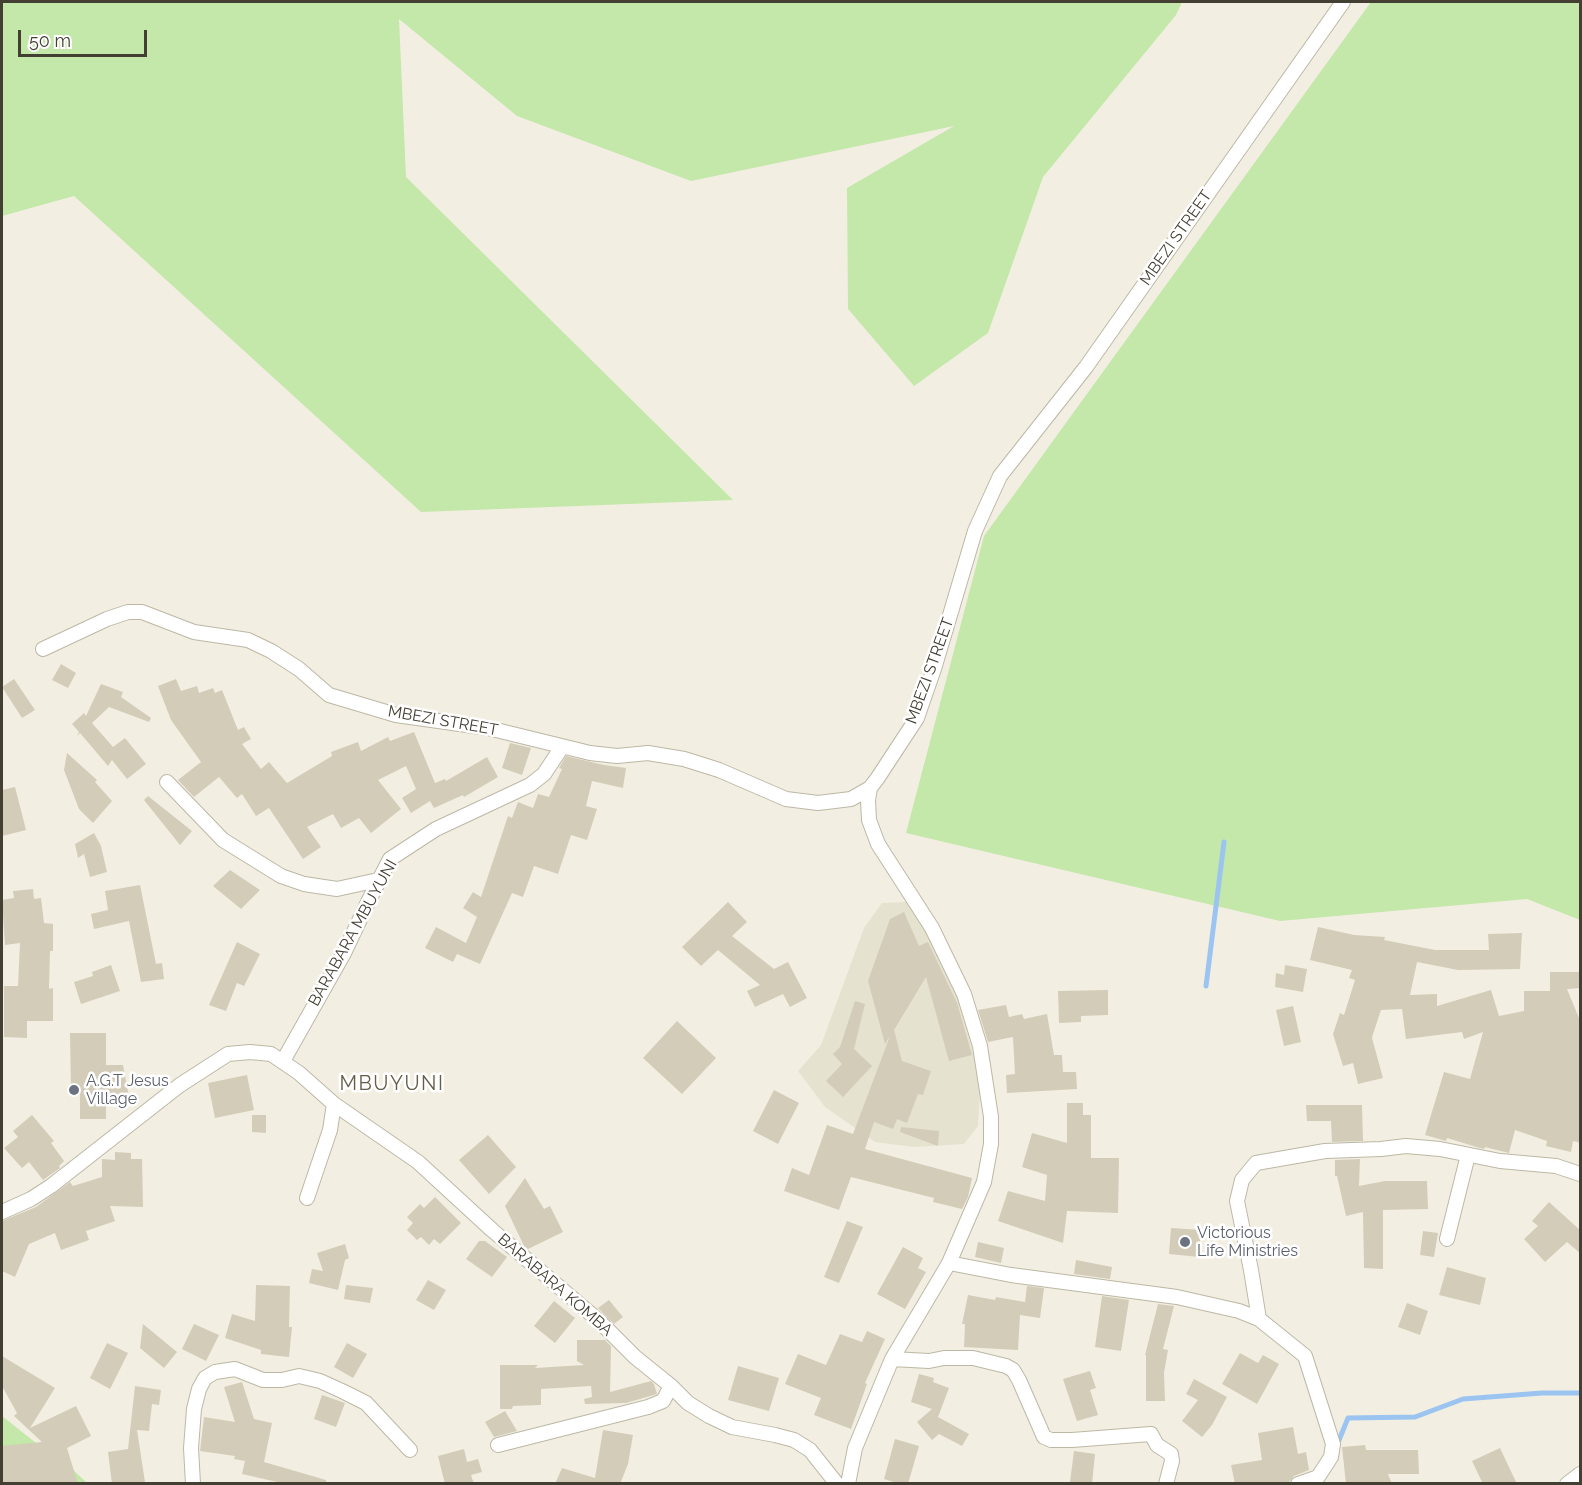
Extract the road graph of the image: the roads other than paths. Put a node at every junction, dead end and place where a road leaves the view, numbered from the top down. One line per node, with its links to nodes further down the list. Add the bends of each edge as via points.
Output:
1 (1343, 2): 5 (street, MBEZI STREET, via 1086,367 1000,476 975,531 916,718)
2 (43, 649): 3 (street, MBEZI STREET, via 107,619 142,612 194,632 248,640 299,669 330,695 354,704 396,715 488,728)
3 (562, 747): 5 (street, MBEZI STREET, via 617,756 648,753 684,759 786,799 818,803 851,799); 6 (street, BARABARA MBUYUNI, via 544,774 414,842 390,859)
4 (167, 782): 6 (street, via 223,840 281,876 337,889)
5 (870, 788): 14 (street, via 869,820 878,844 932,928 964,994 980,1046 991,1117 991,1144 984,1182)
6 (378, 880): 7 (street, BARABARA MBUYUNI, via 344,953)
7 (283, 1061): 8 (street, BARABARA KOMBA); 12 (street, via 271,1054 228,1054 180,1085 51,1186)
8 (334, 1104): 11 (street, via 330,1130); 17 (street, BARABARA KOMBA, via 418,1162 598,1320 634,1357)
9 (1468, 1155): 10 (street, via 1556,1166); 13 (street); 15 (street, via 1406,1146 1325,1151 1256,1163 1242,1180 1237,1201)
10 (1581, 1174)
11 (308, 1198)
12 (2, 1212)
13 (1447, 1239)
14 (949, 1263): 15 (street, via 1176,1297); 16 (street)
15 (1258, 1319): 25 (street, via 1305,1356 1333,1444 1331,1457 1317,1478)
16 (892, 1359): 23 (street, via 855,1448); 24 (street, via 973,1358 1006,1366 1019,1380 1044,1437 1072,1440 1151,1434 1157,1445 1171,1454)
17 (672, 1386): 18 (street, via 663,1401 648,1407); 22 (street, BARABARA KOMBA, via 688,1403 732,1427 794,1440 810,1450)
18 (498, 1445)
19 (410, 1450): 21 (street, via 366,1403 320,1381 298,1376 263,1380 235,1369 215,1372 205,1378 194,1409)
20 (1581, 1474): 26 (street)
21 (193, 1484)
22 (837, 1484)
23 (848, 1484)
24 (1166, 1484)
25 (1298, 1484)
26 (1567, 1484)

